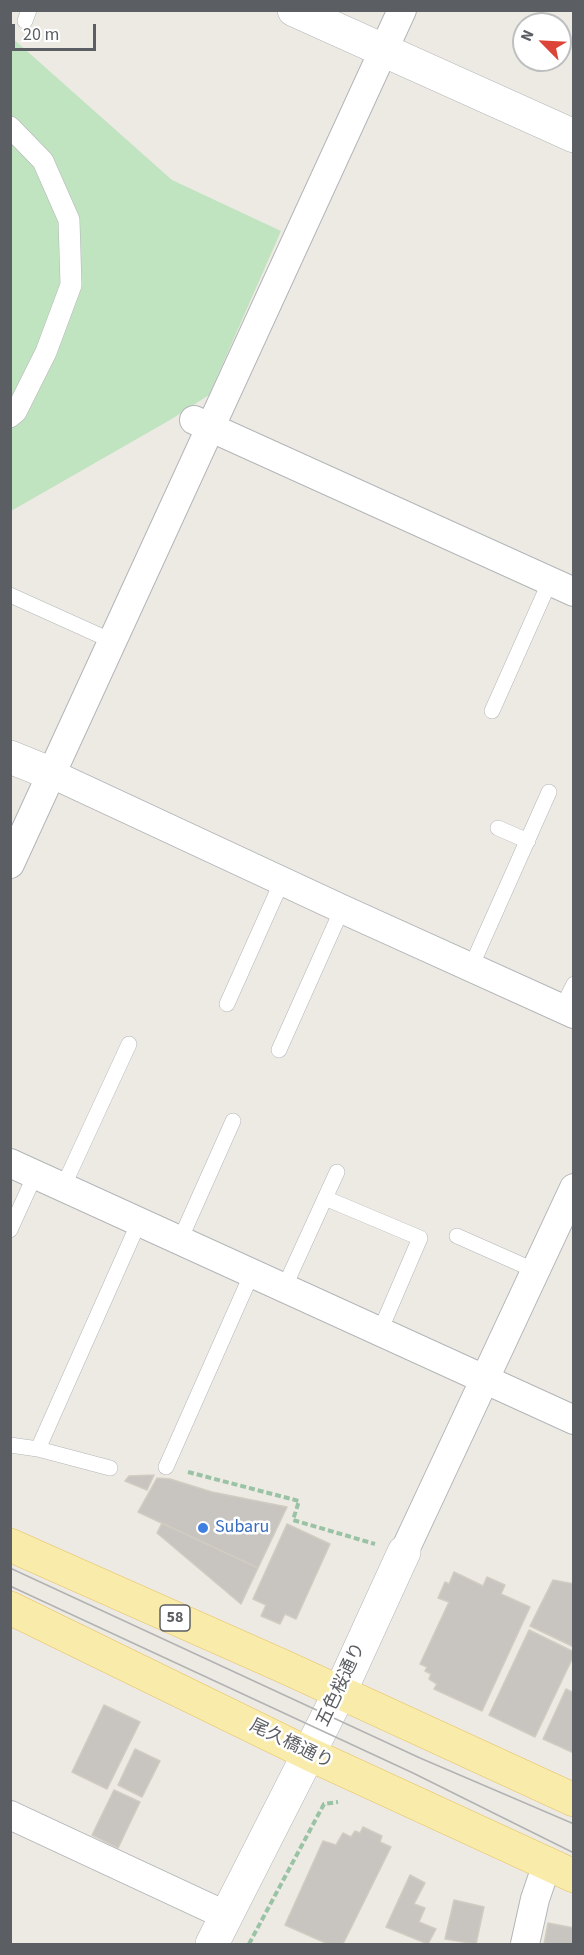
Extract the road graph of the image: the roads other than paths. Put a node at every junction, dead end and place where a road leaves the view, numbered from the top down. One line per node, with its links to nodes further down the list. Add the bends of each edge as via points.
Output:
1 (294, 10): 3 (street)
2 (402, 10): 3 (street)
3 (384, 50): 5 (street); 7 (street)
4 (10, 127): 6 (street, via 43,161 69,220 70,285 46,352)
5 (573, 136)
6 (10, 417)
7 (202, 424): 8 (street); 10 (street)
8 (562, 587): 11 (lane)
9 (10, 595): 10 (lane)
10 (112, 641): 13 (street)
11 (492, 711)
12 (10, 757): 13 (street)
13 (52, 774): 17 (street); 18 (street)
14 (549, 792): 16 (lane)
15 (498, 828): 16 (lane)
16 (528, 841): 20 (lane)
17 (10, 864)
18 (282, 881): 19 (street); 22 (lane)
19 (342, 909): 20 (street); 24 (lane)
20 (471, 967): 21 (street)
21 (570, 1002)
22 (227, 1004)
23 (129, 1044): 28 (lane)
24 (279, 1050)
25 (233, 1121): 34 (lane)
26 (23, 1169): 28 (street); 32 (lane)
27 (337, 1172): 30 (lane)
28 (63, 1187): 31 (street)
29 (573, 1188): 35 (street)
30 (325, 1198): 37 (lane); 38 (lane, via 420,1238)
31 (139, 1222): 34 (street); 42 (lane)
32 (10, 1230)
33 (457, 1236): 35 (lane)
34 (180, 1240): 36 (street)
35 (536, 1271): 39 (street)
36 (252, 1273): 37 (street); 43 (lane)
37 (284, 1288): 38 (street)
38 (380, 1331): 39 (street)
39 (484, 1379): 40 (street); 46 (street)
40 (573, 1420)
41 (10, 1445): 42 (lane)
42 (38, 1449): 44 (lane)
43 (166, 1467)
44 (110, 1468)
45 (10, 1545): 48 (main road, 58)
46 (404, 1552): 48 (street, 五色桜通り)
47 (10, 1608): 49 (main road, 尾久橋通り)
48 (340, 1692): 49 (street, 五色桜通り); 50 (main road, 58)
49 (309, 1754): 52 (main road, 尾久橋通り); 53 (street, 五色桜通り)
50 (573, 1800)
51 (10, 1815): 53 (street)
52 (560, 1870): 55 (street, via 535,1899)
53 (227, 1916): 54 (street, 五色桜通り)
54 (212, 1944)
55 (525, 1944)

